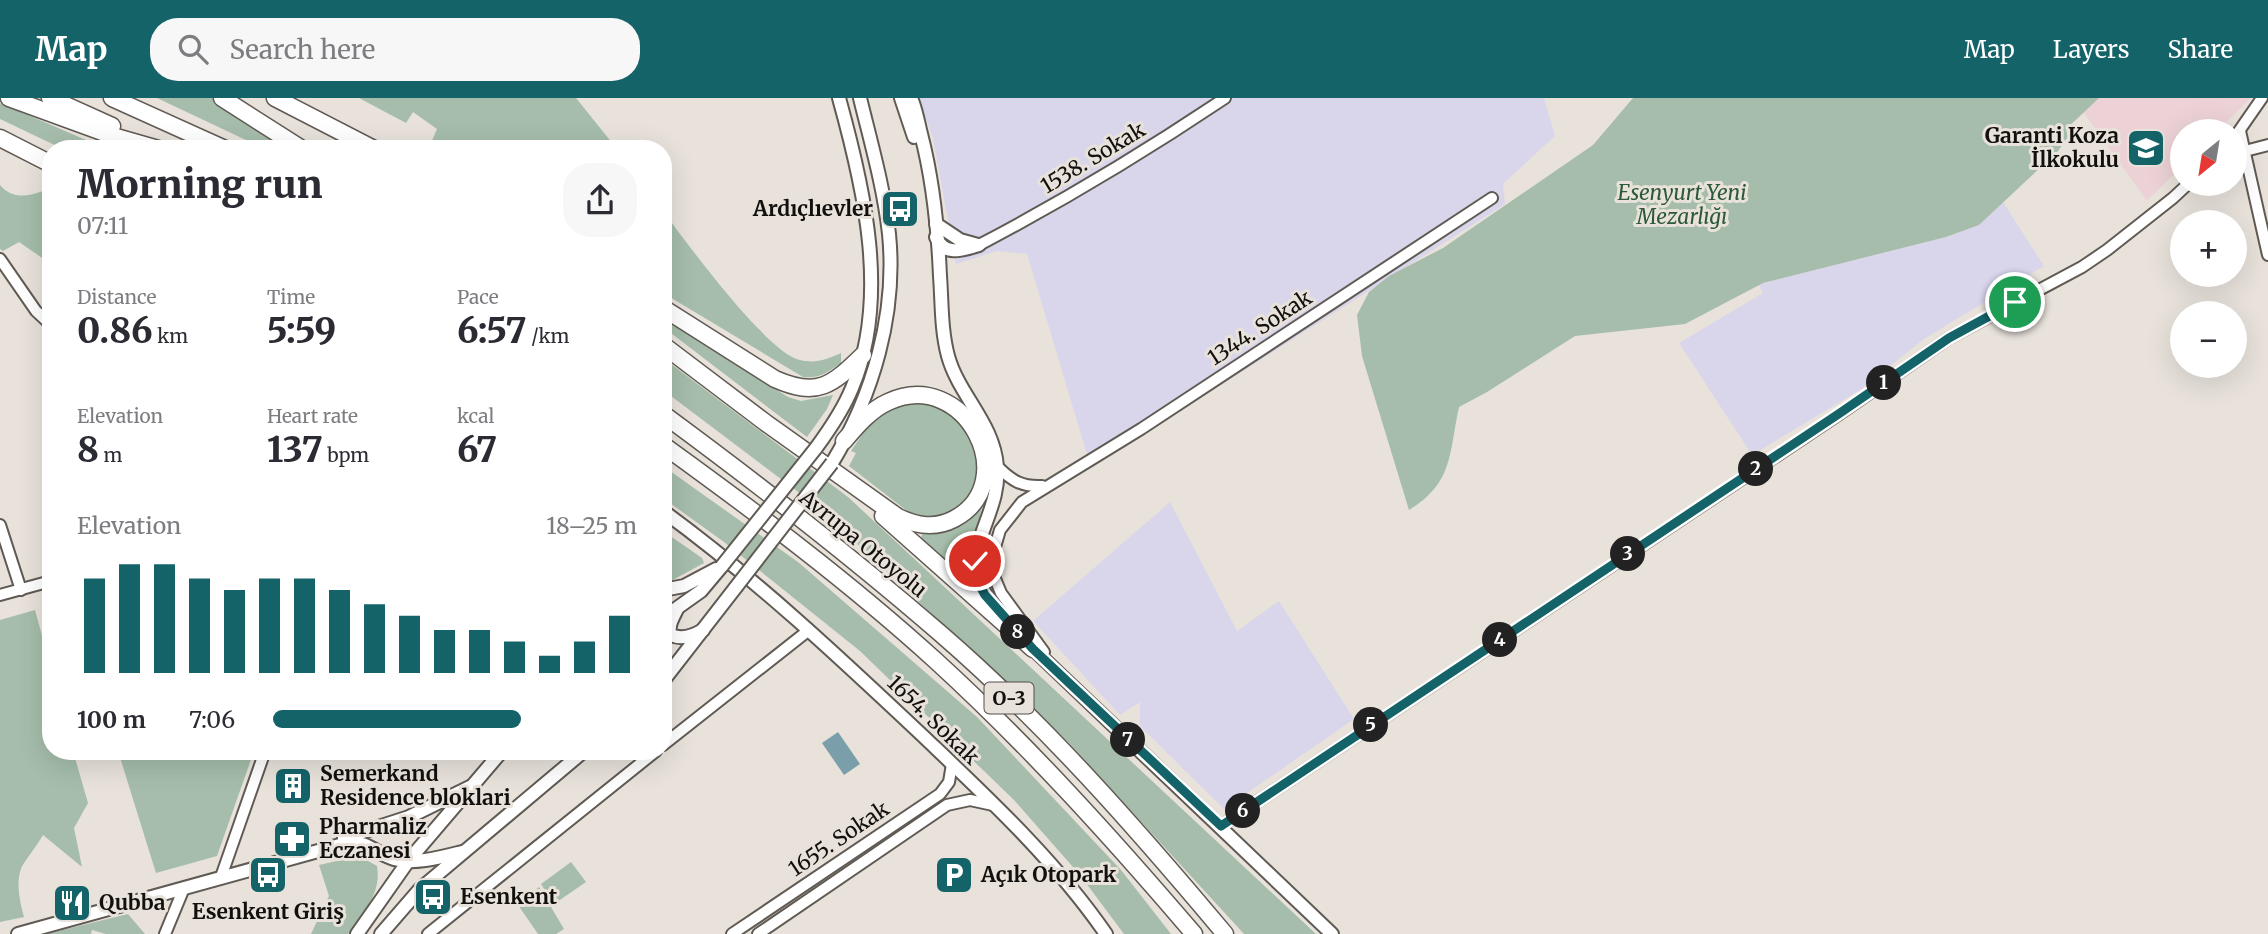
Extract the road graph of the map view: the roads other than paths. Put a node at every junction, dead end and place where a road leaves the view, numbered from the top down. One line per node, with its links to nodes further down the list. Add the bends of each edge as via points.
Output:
1 (9, 98): 14 (highway)
2 (50, 98): 15 (highway)
3 (113, 98): 16 (highway)
4 (222, 98): 17 (highway)
5 (275, 98): 18 (highway)
6 (839, 98): 35 (main road, via 869,233 871,280)
7 (860, 98): 37 (main road, via 881,187 891,268 880,355)
8 (901, 98): 28 (main road)
9 (911, 98): 27 (main road, via 925,147)
10 (1225, 98): 29 (street, 1538. Sokak)
11 (2262, 98): 12 (street)
12 (2247, 120)
13 (0, 138): 21 (highway)
14 (127, 140)
15 (141, 140)
16 (205, 140)
17 (288, 140)
18 (357, 140)
19 (2268, 145): 20 (street)
20 (2247, 150)
21 (42, 159)
22 (2247, 160): 26 (street)
23 (2176, 196): 68 (street, via 2099,256 1949,338)
24 (1492, 198): 41 (street, 1344. Sokak, via 1141,429)
25 (2268, 198): 26 (street)
26 (2256, 201): 30 (street)
27 (936, 223): 28 (main road); 29 (main road, via 960,240)
28 (939, 243): 29 (main road, via 956,252); 39 (main road, via 943,334 949,358 992,439)
29 (979, 245)
30 (2268, 252)
31 (0, 259): 33 (street)
32 (672, 314): 35 (highway, via 794,387 827,384)
33 (42, 317)
34 (672, 352): 40 (highway)
35 (863, 355): 46 (main road, bridge, via 845,403 816,448)
36 (672, 421): 84 (highway, Avrupa Otoyolu / O-3, via 941,634 1077,768)
37 (844, 441): 40 (highway, via 887,402 909,396 934,397 970,421 982,446 984,472 969,508 935,525 898,517); 54 (main road, bridge)
38 (672, 452): 83 (highway, Avrupa Otoyolu / O-3, via 786,536 934,659 1059,781)
39 (998, 467): 41 (street, via 1019,484); 57 (main road, via 978,545 976,573 985,595)
40 (843, 479): 57 (highway)
41 (1045, 486): 59 (street, 1344. Sokak, via 1022,502 1000,530 992,558 993,574 1001,593)
42 (672, 518): 45 (main road)
43 (672, 524): 45 (main road)
44 (0, 525): 49 (street)
45 (716, 550): 55 (main road, 1654. Sokak)
46 (722, 566): 48 (main road); 51 (main road, via 701,591)
47 (42, 584): 49 (street)
48 (672, 588)
49 (22, 590): 50 (street)
50 (0, 595)
51 (677, 609): 52 (main road); 53 (main road)
52 (672, 612)
53 (672, 621)
54 (707, 627): 56 (main road, via 686,637); 58 (main road)
55 (809, 630): 60 (street); 65 (main road, 1654. Sokak)
56 (672, 635)
57 (1033, 649): 59 (main road)
58 (672, 670)
59 (1058, 672): 68 (main road)
60 (672, 738)
61 (262, 760): 72 (street)
62 (494, 760): 66 (main road)
63 (573, 760): 69 (main road)
64 (645, 760): 79 (street)
65 (952, 764): 67 (main road, 1654. Sokak); 80 (street, 1655. Sokak, via 949,782 940,794)
66 (470, 787): 71 (main road); 72 (main road, via 409,817)
67 (993, 805): 81 (street, 1655. Sokak, via 970,800 947,805); 82 (main road, 1654. Sokak, via 1061,875)
68 (1221, 826): 85 (main road)
69 (462, 852): 71 (main road); 78 (main road, via 420,889)
70 (383, 855): 71 (main road); 72 (main road, via 364,843 347,843); 74 (main road, via 388,870)
71 (409, 860): 74 (main road)
72 (221, 877): 73 (main road)
73 (184, 888): 75 (main road); 76 (street)
74 (382, 897): 77 (main road)
75 (18, 934)
76 (165, 934)
77 (357, 934)
78 (381, 934)
79 (428, 934)
80 (732, 934)
81 (758, 934)
82 (1106, 934)
83 (1194, 934)
84 (1225, 934)
85 (1332, 934)

